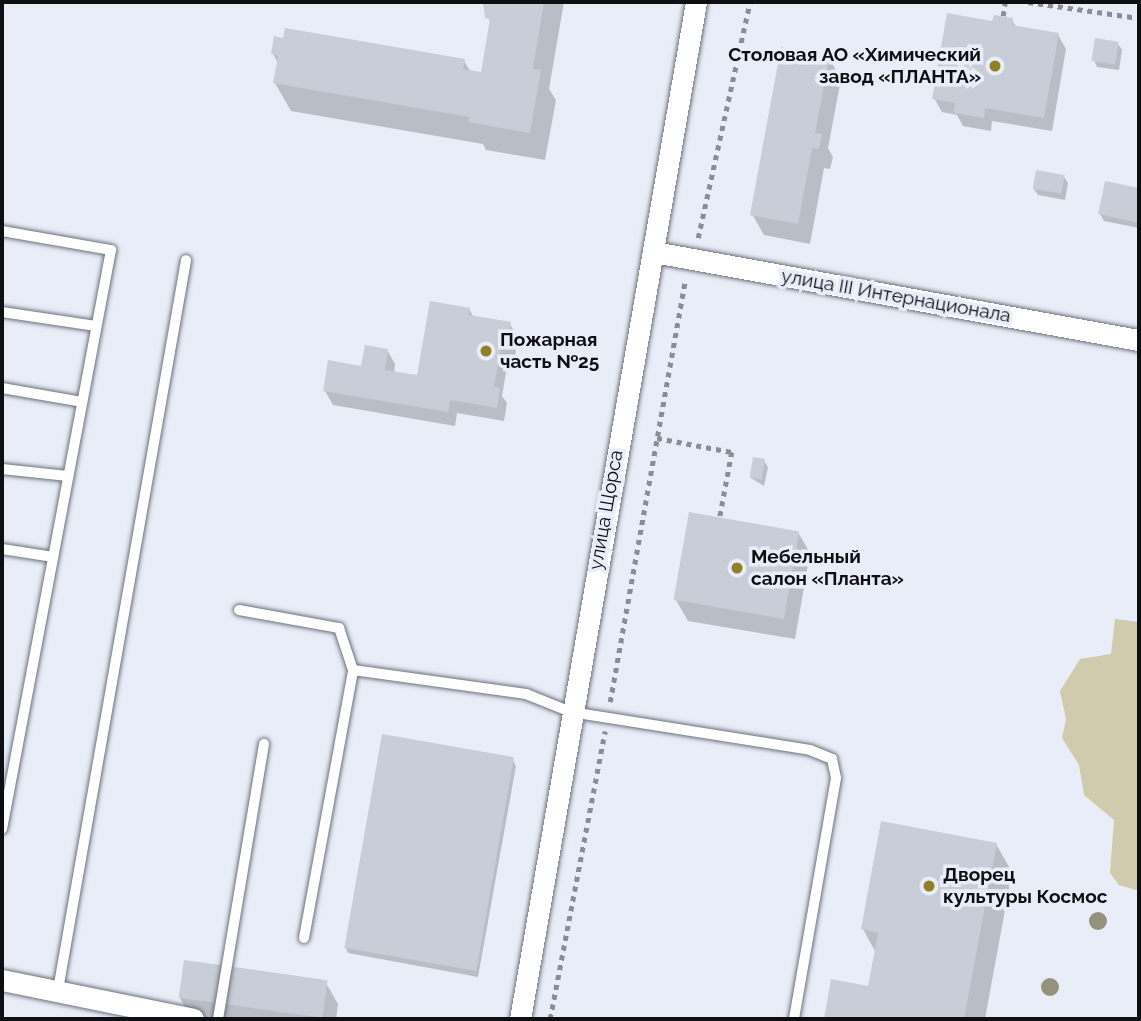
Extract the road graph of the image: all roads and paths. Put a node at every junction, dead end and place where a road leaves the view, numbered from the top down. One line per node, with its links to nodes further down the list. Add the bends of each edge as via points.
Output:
1 (696, 2): 8 (street, улица Щорса)
2 (750, 2): 9 (path, via 702,229)
3 (1005, 2): 5 (path)
4 (1028, 2): 6 (path)
5 (1003, 16)
6 (1139, 18)
7 (2, 231): 12 (lane, via 111,250)
8 (654, 252): 9 (street, улица III Интернационала); 24 (street, улица Щорса)
9 (689, 259): 13 (street, улица III Интернационала); 16 (path)
10 (186, 260): 30 (lane)
11 (2, 312): 12 (lane)
12 (96, 326): 15 (lane)
13 (1139, 340)
14 (2, 388): 15 (lane)
15 (82, 402): 18 (lane)
16 (657, 438): 19 (path, via 732,452); 25 (path)
17 (2, 469): 18 (lane)
18 (68, 476): 21 (lane)
19 (720, 517)
20 (2, 549): 21 (lane)
21 (53, 557): 27 (lane)
22 (239, 610): 23 (lane, via 339,628)
23 (353, 670): 24 (lane, via 526,694); 28 (lane)
24 (571, 712): 25 (lane); 33 (street, улица Щорса)
25 (607, 719): 34 (path); 35 (lane, via 810,750 832,759 836,778)
26 (264, 744): 32 (lane)
27 (2, 829)
28 (304, 938)
29 (2, 980): 30 (street)
30 (58, 990): 31 (street)
31 (193, 1019)
32 (219, 1019)
33 (520, 1019)
34 (550, 1019)
35 (794, 1019)

